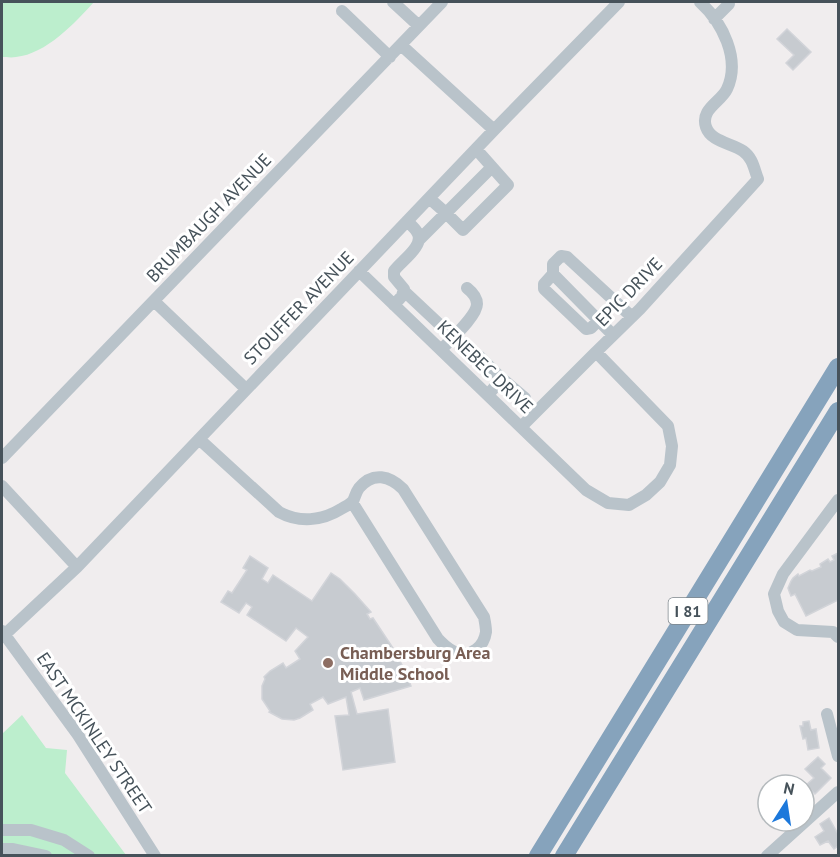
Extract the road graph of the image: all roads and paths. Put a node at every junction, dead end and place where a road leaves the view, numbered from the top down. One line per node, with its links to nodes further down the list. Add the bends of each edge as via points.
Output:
1 (393, 2): 8 (street)
2 (442, 2): 8 (street, BRUMBAUGH AVENUE)
3 (619, 2): 11 (street, STOUFFER AVENUE)
4 (700, 2): 7 (street)
5 (731, 2): 7 (street)
6 (342, 11): 10 (street)
7 (714, 19): 23 (street, EPIC DRIVE, via 726,38 732,74 727,91 707,111 705,125 711,136 744,151 754,163 758,179)
8 (419, 26): 9 (street, BRUMBAUGH AVENUE)
9 (401, 45): 10 (street, BRUMBAUGH AVENUE); 11 (street)
10 (390, 57): 21 (street, BRUMBAUGH AVENUE)
11 (494, 130): 12 (street, STOUFFER AVENUE)
12 (476, 149): 13 (street); 14 (street, STOUFFER AVENUE)
13 (492, 167): 15 (street); 15 (street, via 508,185 463,230)
14 (429, 198): 15 (street); 16 (street, STOUFFER AVENUE)
15 (446, 213): 17 (street)
16 (407, 221): 17 (street, via 417,231); 18 (street, STOUFFER AVENUE)
17 (419, 240): 20 (street, via 394,271)
18 (359, 271): 22 (street, KENEBEC DRIVE); 32 (street, STOUFFER AVENUE)
19 (467, 288): 25 (street, via 477,300 476,309)
20 (404, 291): 22 (street); 25 (street)
21 (154, 301): 32 (street); 39 (street, BRUMBAUGH AVENUE)
22 (394, 305): 26 (street, KENEBEC DRIVE)
23 (632, 317): 24 (street, EPIC DRIVE); 24 (street, via 567,257 561,256 553,264 554,274)
24 (613, 335): 28 (street, EPIC DRIVE)
25 (453, 337): 26 (street)
26 (441, 350): 33 (street, KENEBEC DRIVE)
27 (838, 350): 40 (highway, via 777,455)
28 (596, 352): 37 (street); 42 (street, EPIC DRIVE, via 668,426 672,446 670,465 660,482 629,505 608,503)
29 (479, 356): 31 (street)
30 (838, 367): 40 (highway, I 81)
31 (499, 376): 33 (street); 34 (street)
32 (246, 389): 38 (street, STOUFFER AVENUE)
33 (488, 395): 37 (street, KENEBEC DRIVE)
34 (525, 398)
35 (838, 411): 45 (highway, I 81)
36 (838, 424): 45 (highway, via 789,503)
37 (521, 427): 42 (street, KENEBEC DRIVE)
38 (199, 439): 44 (street, via 288,517 299,520 326,516); 46 (street, STOUFFER AVENUE)
39 (2, 458)
40 (774, 472): 57 (highway, I 81)
41 (2, 486): 46 (street)
42 (586, 490)
43 (838, 500): 48 (street, via 783,574 774,594 784,622 797,630 833,632)
44 (352, 502): 44 (street, via 361,486 376,477 388,478 403,489 484,617 484,639 471,653 459,654 438,639)
45 (762, 535): 58 (highway, I 81)
46 (77, 567): 47 (street, STOUFFER AVENUE)
47 (2, 634): 56 (street, EAST MCKINLEY STREET, via 78,735)
48 (838, 638)
49 (827, 714): 50 (street)
50 (838, 756)
51 (838, 792): 59 (street)
52 (2, 830): 55 (street, via 31,830 64,840)
53 (2, 849): 54 (street)
54 (46, 855)
55 (88, 855)
56 (155, 855)
57 (538, 855)
58 (564, 855)
59 (767, 855)

